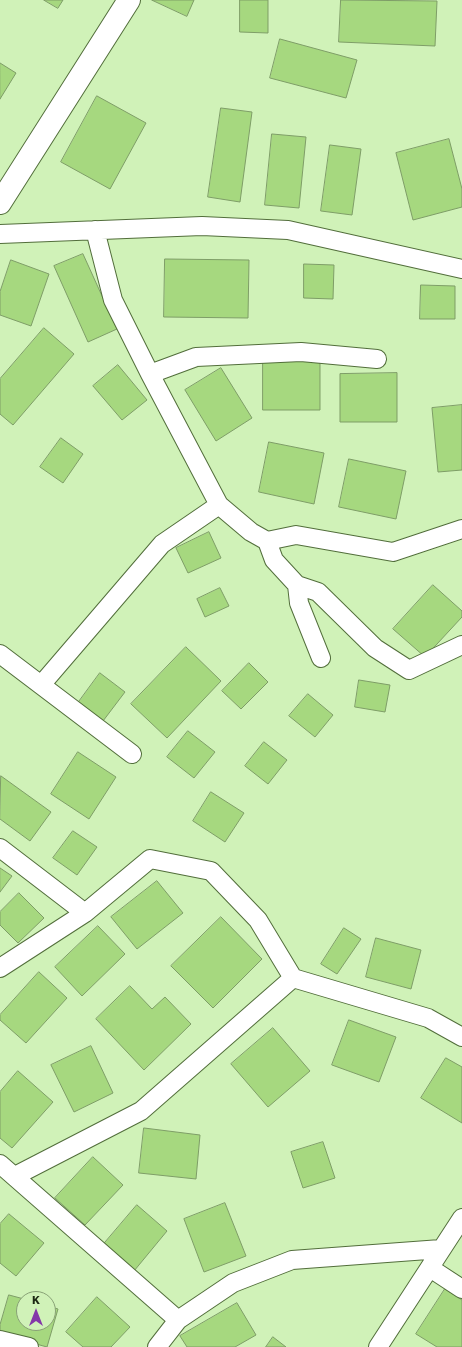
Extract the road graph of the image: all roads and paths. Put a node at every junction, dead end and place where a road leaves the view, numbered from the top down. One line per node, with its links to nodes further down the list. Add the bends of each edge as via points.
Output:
1 (129, 0): 2 (street)
2 (0, 203)
3 (95, 230): 4 (street); 5 (street, via 202,226 288,230); 7 (street, via 113,300)
4 (0, 234)
5 (462, 269)
6 (377, 359): 7 (street, via 301,352 196,357)
7 (150, 374): 8 (street)
8 (219, 505): 10 (street, via 251,532); 15 (street, via 162,544)
9 (462, 528): 10 (street, via 393,552 296,535)
10 (267, 541): 11 (street, via 274,560)
11 (297, 585): 12 (street, via 318,592 375,648 409,670); 14 (street, via 299,603)
12 (462, 645)
13 (0, 654): 15 (street)
14 (321, 658)
15 (41, 685): 16 (street)
16 (132, 754)
17 (0, 848): 18 (street)
18 (85, 913): 19 (street); 20 (street, via 150,859 210,870 258,920)
19 (0, 968)
20 (293, 978): 21 (street, via 428,1018); 23 (street, via 141,1111)
21 (462, 1036)
22 (0, 1164): 23 (street)
23 (14, 1176): 28 (street)
24 (462, 1218): 25 (street)
25 (441, 1250): 26 (street); 28 (street, via 292,1260 233,1283)
26 (430, 1268): 27 (street); 32 (street)
27 (462, 1288)
28 (178, 1320): 31 (street)
29 (0, 1340): 30 (street)
30 (29, 1347)
31 (157, 1347)
32 (378, 1347)

